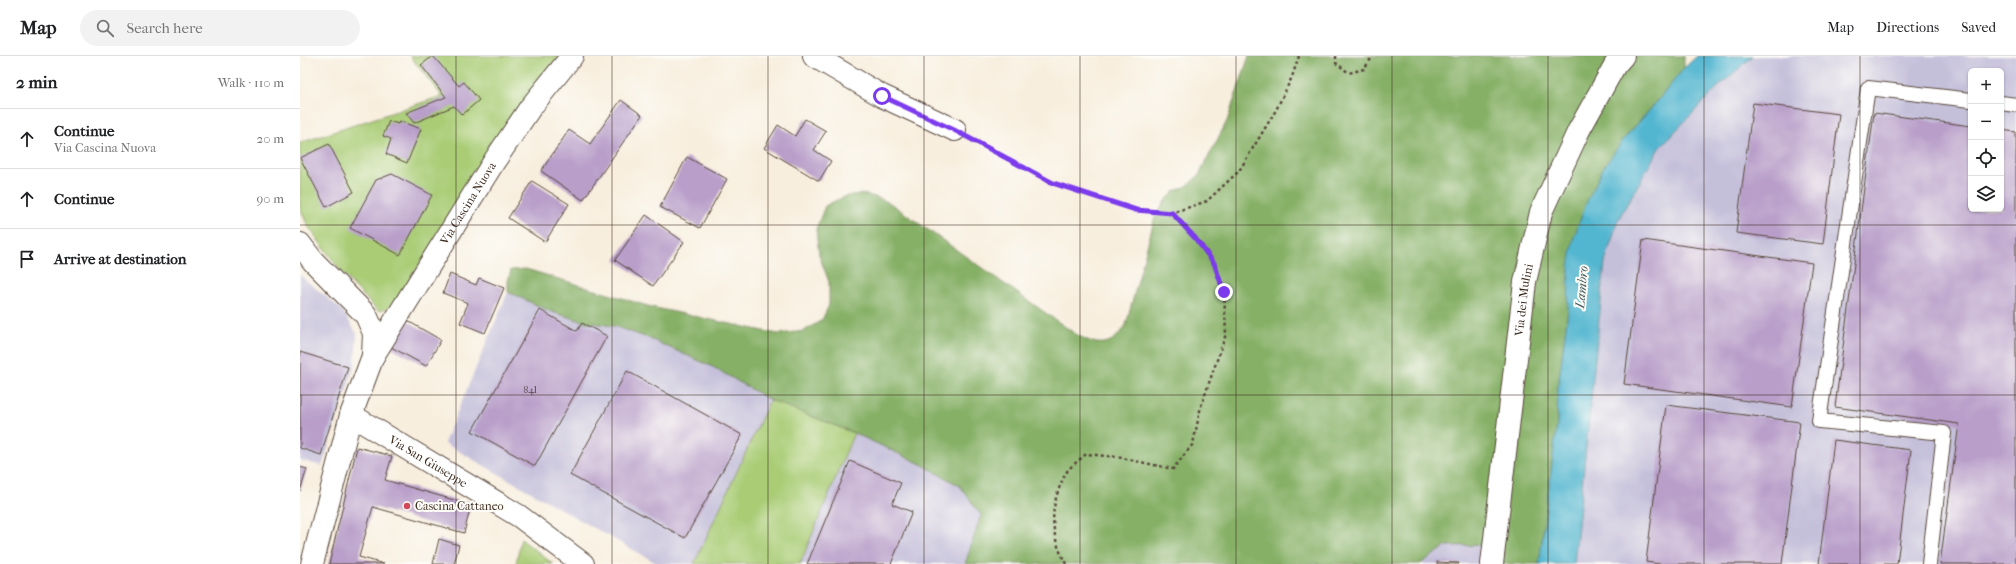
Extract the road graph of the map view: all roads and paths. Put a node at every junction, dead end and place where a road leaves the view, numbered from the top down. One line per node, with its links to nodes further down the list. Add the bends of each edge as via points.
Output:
1 (572, 56): 13 (street, Via Cascina Nuova, via 530,108 495,160)
2 (814, 56): 10 (street, via 882,96)
3 (1299, 56): 11 (path, via 1276,110 1239,171 1207,201)
4 (1336, 56): 5 (path, via 1336,63 1349,73 1364,69)
5 (1373, 56)
6 (1623, 56): 18 (street, Via dei Mulini, via 1615,65 1578,130 1541,212 1524,282)
7 (1968, 100): 19 (lane, via 1868,88 1818,421 1944,433)
8 (2004, 103): 9 (lane)
9 (2016, 105)
10 (954, 130): 11 (path, via 1053,183 1136,210)
11 (1172, 213): 17 (path, via 1214,263 1224,292 1226,334 1201,406 1193,444 1173,469 1117,457 1086,454 1067,472 1052,516 1058,550)
12 (300, 244): 13 (street, via 313,261 366,315 374,333)
13 (373, 356): 14 (street)
14 (351, 415): 15 (street); 16 (street, Via San Giuseppe, via 519,516)
15 (312, 564)
16 (583, 564)
17 (1066, 564)
18 (1492, 564)
19 (1929, 564)

